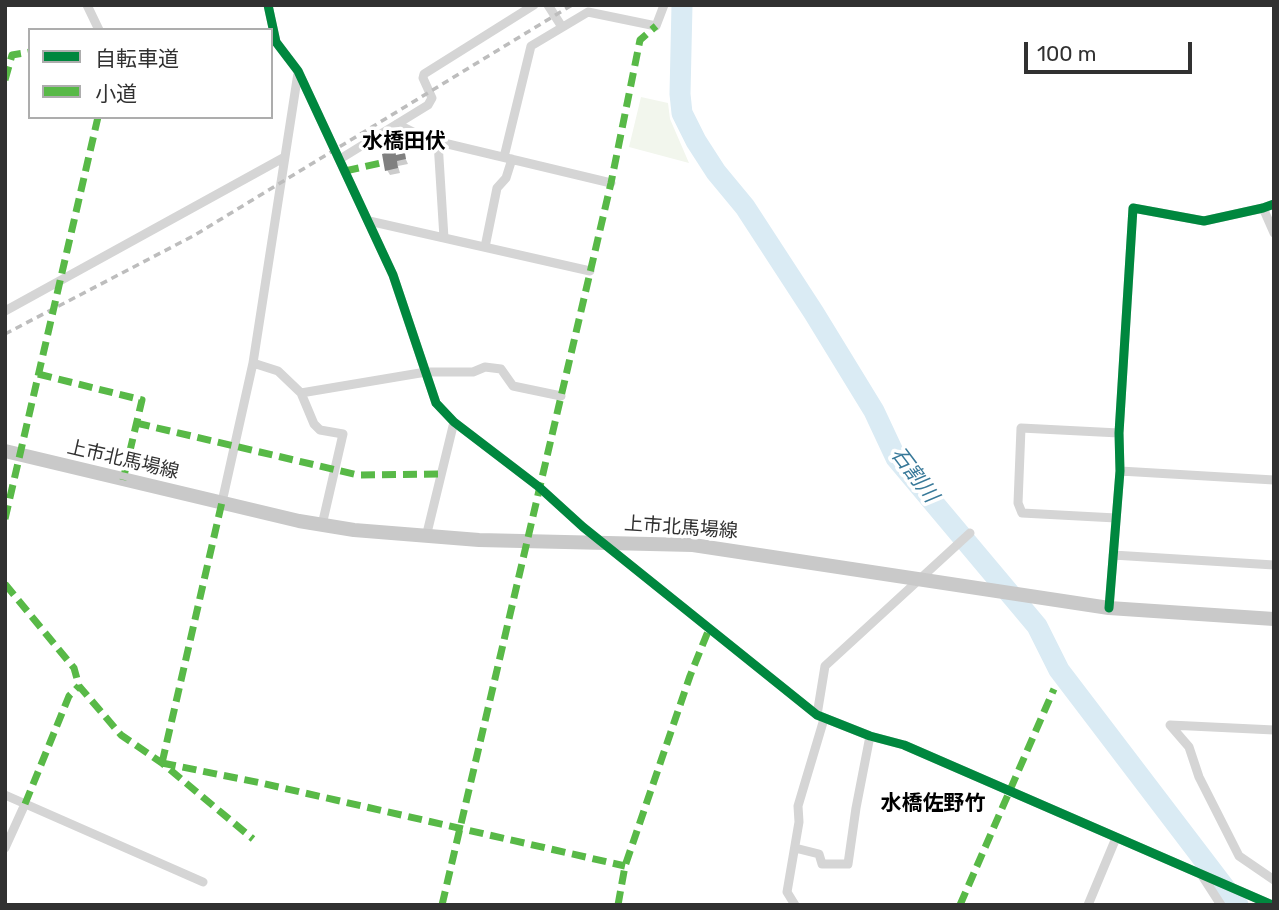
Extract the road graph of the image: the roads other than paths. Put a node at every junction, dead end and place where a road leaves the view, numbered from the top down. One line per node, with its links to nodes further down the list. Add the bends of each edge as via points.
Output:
1 (87, 5): 7 (street)
2 (268, 5): 8 (street)
3 (534, 5): 11 (street, via 424,74 432,98)
4 (548, 5): 6 (street)
5 (664, 5): 6 (street, via 656,26 588,12)
6 (562, 27): 14 (street, via 531,46)
7 (98, 28)
8 (272, 28)
9 (274, 42): 10 (street)
10 (298, 71): 13 (street); 15 (street)
11 (397, 124): 12 (street); 15 (street)
12 (438, 142): 14 (street); 21 (street)
13 (283, 158): 24 (street); 25 (street)
14 (508, 158): 16 (street); 22 (street)
15 (340, 159): 19 (street)
16 (611, 183)
17 (1274, 204): 18 (street)
18 (1264, 208): 20 (street); 30 (street, via 1204,221 1133,208)
19 (369, 221): 21 (street); 26 (street)
20 (1274, 233)
21 (444, 238): 22 (street)
22 (485, 247): 23 (street)
23 (590, 271)
24 (5, 311)
25 (253, 363): 27 (street, via 278,371); 34 (street)
26 (426, 372): 27 (street); 28 (street, via 500,369 513,386); 29 (street, via 436,403)
27 (301, 393): 36 (street, via 320,430 343,434)
28 (561, 396)
29 (454, 422): 38 (street); 39 (street)
30 (1119, 433): 32 (street); 35 (street, via 1021,428 1020,440 1018,503 1022,513)
31 (5, 451): 34 (main road, 上市北馬場線)
32 (1120, 471): 33 (street); 35 (street)
33 (1274, 480)
34 (222, 502): 36 (main road, 上市北馬場線)
35 (1116, 519): 40 (street)
36 (322, 525): 38 (main road, 上市北馬場線)
37 (970, 533): 42 (street)
38 (426, 537): 39 (main road, 上市北馬場線)
39 (604, 542): 42 (main road, 上市北馬場線, via 692,545); 45 (street)
40 (1113, 555): 41 (street); 43 (street)
41 (1274, 565)
42 (919, 579): 43 (main road, 上市北馬場線); 45 (street, via 825,666)
43 (1109, 608): 44 (main road, 上市北馬場線)
44 (1274, 619)
45 (820, 717): 47 (street); 52 (street)
46 (1274, 730): 54 (street, via 1170,725 1189,747 1239,856)
47 (870, 736): 50 (street, via 904,745); 52 (street, via 848,864 822,864 819,854)
48 (5, 796): 49 (street)
49 (25, 804): 51 (street); 55 (street)
50 (1116, 838): 53 (street); 57 (street)
51 (5, 848)
52 (794, 848): 56 (street, via 787,892)
53 (1200, 872): 58 (street); 59 (street)
54 (1274, 880)
55 (203, 881)
56 (795, 905)
57 (1088, 905)
58 (1221, 905)
59 (1272, 905)

